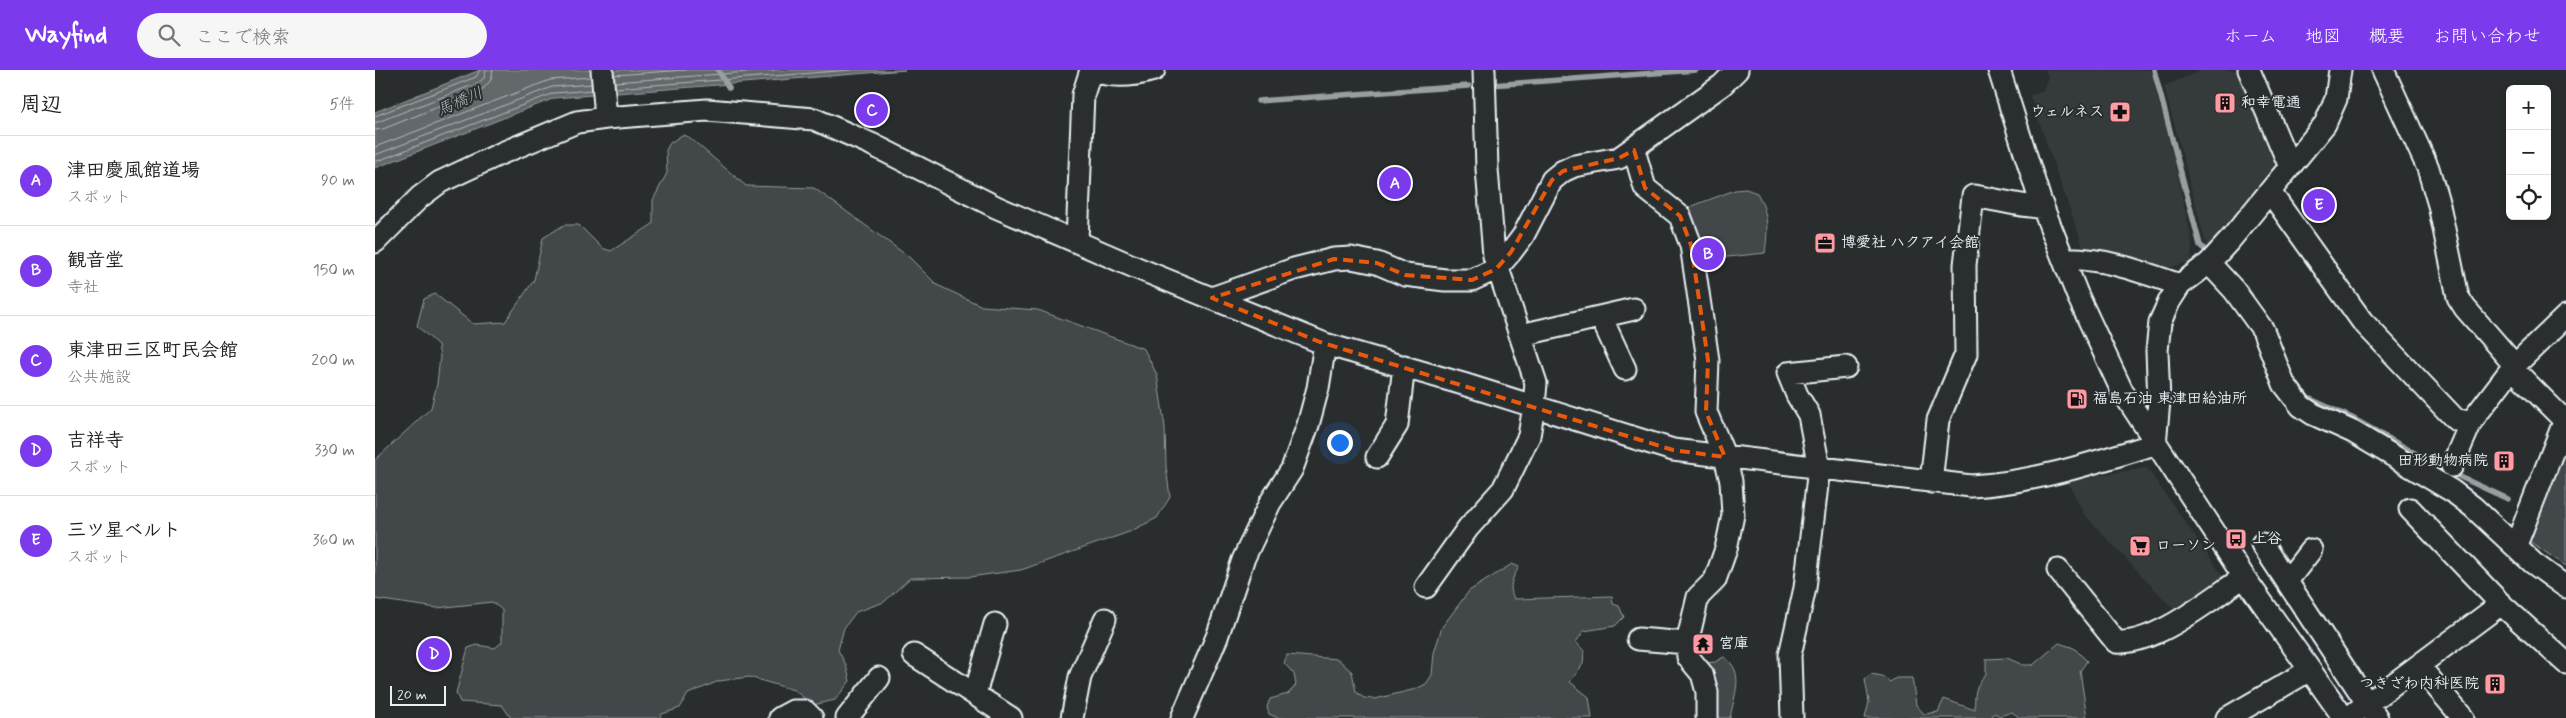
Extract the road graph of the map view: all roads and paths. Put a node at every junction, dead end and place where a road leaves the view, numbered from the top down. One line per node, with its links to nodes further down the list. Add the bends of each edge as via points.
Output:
1 (602, 70): 10 (street)
2 (1091, 70): 3 (street, via 1125,75); 15 (street, via 1083,95)
3 (1154, 70)
4 (1484, 70): 19 (street, via 1487,169)
5 (1737, 70): 11 (street)
6 (1999, 70): 14 (street)
7 (2249, 70): 12 (street)
8 (2340, 70): 12 (street, via 2336,99 2325,124)
9 (2383, 70): 29 (street, via 2428,168 2458,297 2511,361)
10 (605, 112): 15 (street, via 707,110 814,119 996,207); 16 (street, via 560,128 440,182 420,197)
11 (1635, 155): 19 (street, via 1574,166 1552,180); 36 (street, via 1645,188 1680,216 1691,245 1708,360 1706,412)
12 (2290, 167): 13 (street)
13 (2270, 192): 18 (street); 33 (street, via 2362,321 2456,420)
14 (2043, 206): 17 (street); 39 (street, via 2025,207 1996,198 1973,196 1965,265 1966,354 1938,420)
15 (1077, 241): 21 (street)
16 (375, 242)
17 (2063, 259): 20 (street, via 2081,258 2117,265); 34 (street, via 2122,391)
18 (2209, 263): 20 (street); 42 (street, via 2234,290 2263,330 2285,384 2301,406 2353,432 2452,490)
19 (1499, 275): 21 (street, via 1445,280 1405,275 1377,263 1351,258 1331,259); 25 (street)
20 (2181, 285): 34 (street, via 2160,322)
21 (1212, 298): 26 (street)
22 (1634, 309): 23 (street)
23 (1601, 316): 25 (street); 30 (street)
24 (2566, 316): 29 (street)
25 (1521, 336): 31 (street, via 1536,383)
26 (1325, 344): 27 (street); 66 (street, via 1309,425 1292,469 1269,503 1243,560 1217,636)
27 (1403, 366): 31 (street); 35 (street, via 1397,425)
28 (1846, 367): 38 (street, via 1789,373 1809,415)
29 (2512, 368): 32 (street, via 2559,415); 33 (street)
30 (1625, 369)
31 (1535, 406): 36 (street, via 1673,450); 47 (street, via 1529,436 1503,489 1468,528)
32 (2566, 417): 42 (street)
33 (2471, 422): 37 (street)
34 (2155, 444): 39 (street, via 2005,484 1971,486); 45 (street)
35 (1377, 457)
36 (1725, 457): 38 (street); 53 (street, via 1731,481 1733,515 1715,580 1698,597)
37 (2452, 466)
38 (1819, 468): 39 (street); 68 (street, via 1805,588 1791,655)
39 (1931, 482)
40 (2410, 509): 49 (street)
41 (2262, 544): 46 (street)
42 (2516, 545): 48 (street, via 2533,563)
43 (2311, 550): 46 (street)
44 (2059, 570): 45 (street, via 2116,642 2130,643 2169,628)
45 (2244, 577): 57 (street)
46 (2287, 581): 60 (street)
47 (1426, 587)
48 (2566, 587)
49 (2501, 604): 55 (street); 56 (street)
50 (1105, 620): 65 (street, via 1080,677)
51 (995, 624): 59 (street)
52 (1638, 639): 53 (street)
53 (1687, 643): 67 (street, via 1688,657 1702,674 1707,692)
54 (914, 655): 59 (street)
55 (2566, 663)
56 (2419, 666): 60 (street); 72 (street)
57 (2310, 670): 69 (street); 70 (street)
58 (879, 678): 63 (street)
59 (975, 694): 64 (street)
60 (2372, 711): 71 (street)
61 (780, 718): 62 (street, via 793,710 805,711)
62 (812, 718)
63 (847, 718)
64 (1011, 718)
65 (1072, 718)
66 (1182, 718)
67 (1707, 718)
68 (1792, 718)
69 (2227, 718)
70 (2344, 718)
71 (2348, 718)
72 (2463, 718)

